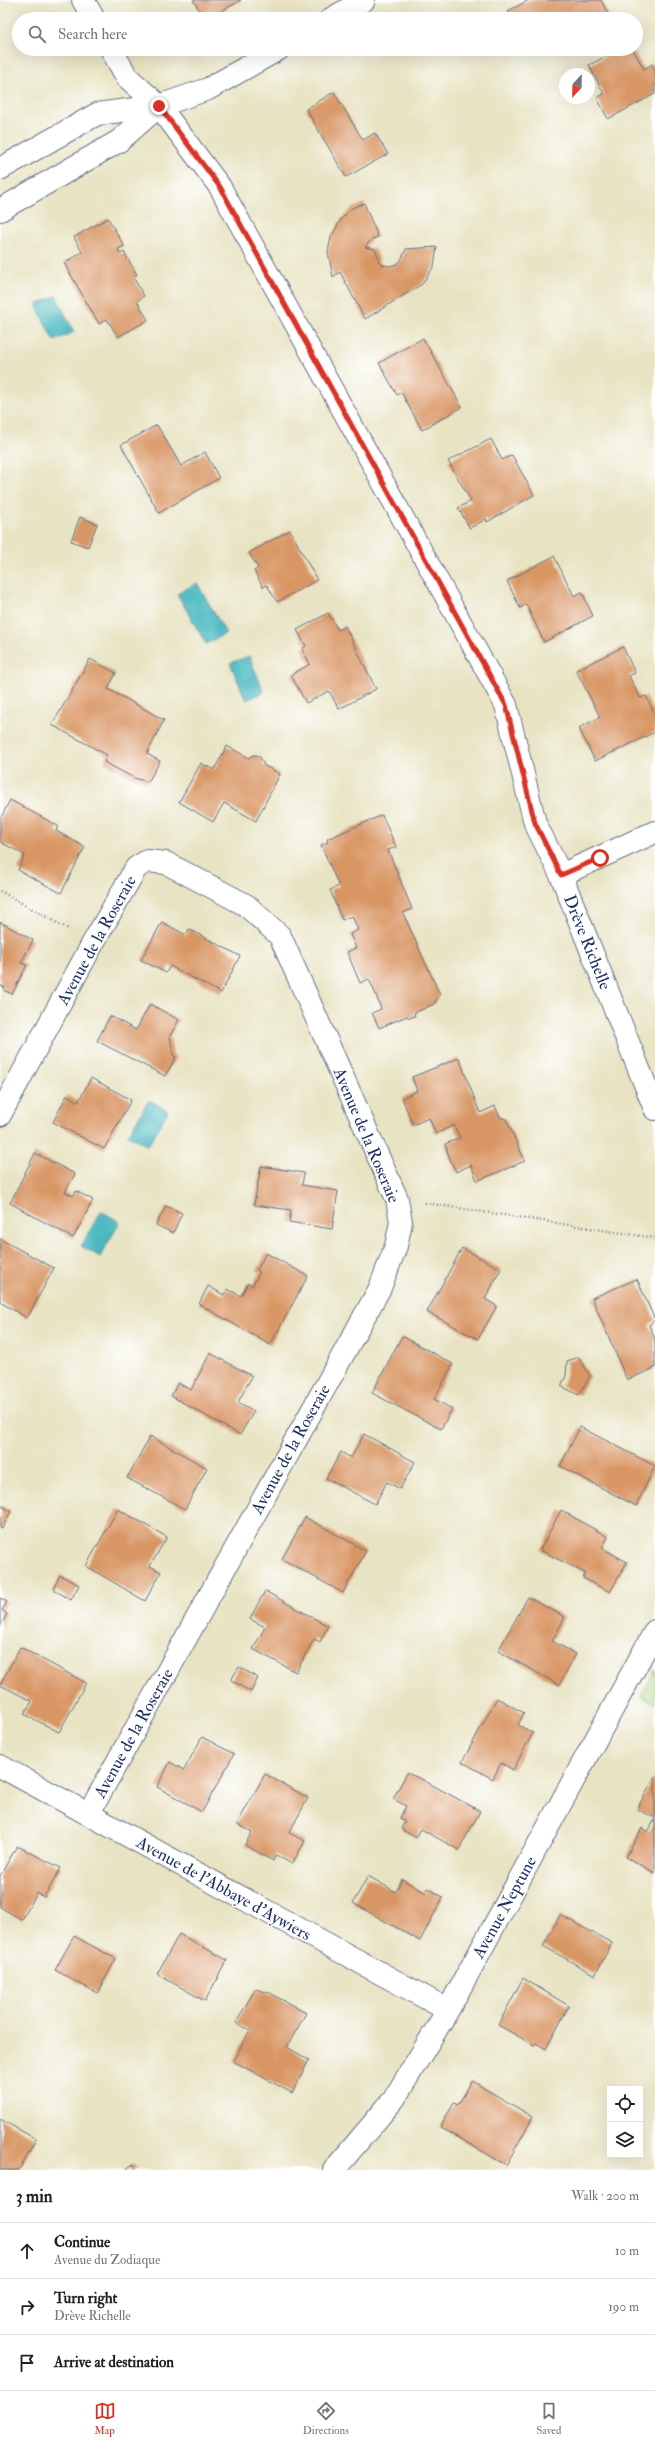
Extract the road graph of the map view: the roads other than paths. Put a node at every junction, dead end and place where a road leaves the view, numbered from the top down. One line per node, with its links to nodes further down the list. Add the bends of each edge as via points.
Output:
1 (83, 0): 3 (street)
2 (364, 0): 4 (street)
3 (90, 12)
4 (343, 12)
5 (115, 56): 7 (street, Drève Richelle, via 127,77)
6 (266, 56): 7 (street, via 208,90)
7 (159, 106): 8 (street, via 97,114); 9 (street, via 119,142); 11 (street, Drève Richelle, via 220,187 506,705 535,823)
8 (0, 169)
9 (0, 210)
10 (655, 832): 11 (street)
11 (561, 875): 12 (street, Drève Richelle)
12 (655, 1109)
13 (0, 1115): 16 (street, Avenue de la Roseraie, via 136,868 147,861 166,863 246,905 280,936 397,1199 401,1222 396,1246 380,1288)
14 (655, 1631): 17 (street, Avenue Neptune)
15 (0, 1766): 16 (street, Avenue de l'Abbaye d'Aywiers)
16 (89, 1813): 17 (street, Avenue de l'Abbaye d'Aywiers)
17 (448, 2010): 18 (street, Avenue Neptune, via 394,2099)
18 (334, 2170)

